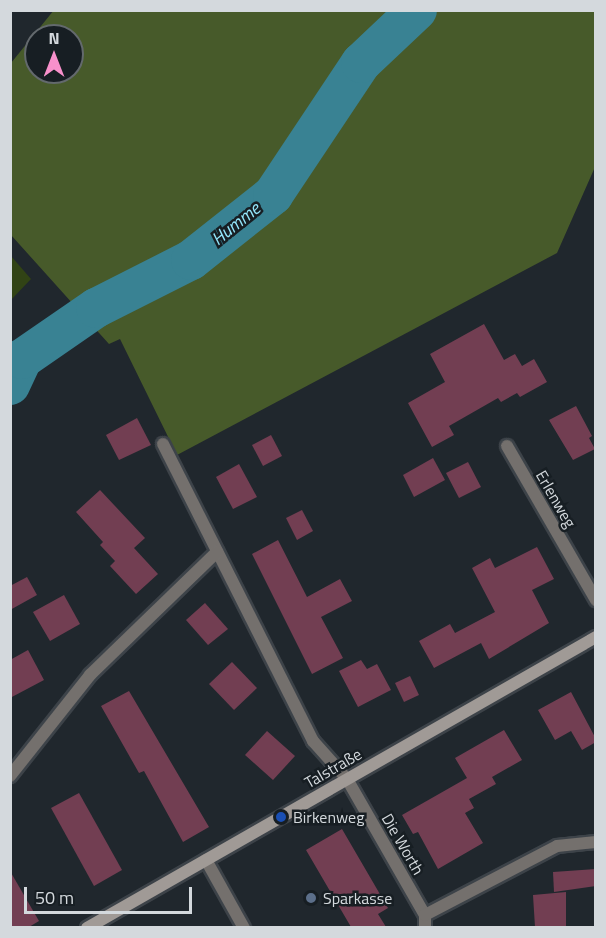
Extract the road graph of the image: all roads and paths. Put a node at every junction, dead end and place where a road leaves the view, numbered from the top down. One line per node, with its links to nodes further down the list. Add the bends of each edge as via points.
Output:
1 (163, 444): 3 (street)
2 (507, 446): 4 (street, Erlenweg)
3 (217, 552): 6 (street, via 90,675); 7 (street, via 313,741)
4 (596, 600)
5 (596, 637): 7 (street, Talstraße)
6 (10, 776)
7 (347, 779): 9 (street, Talstraße); 10 (street, Die Worth)
8 (596, 842): 10 (street, via 557,846)
9 (206, 860): 11 (street, Talstraße); 12 (street)
10 (425, 921)
11 (87, 927)
12 (244, 927)

